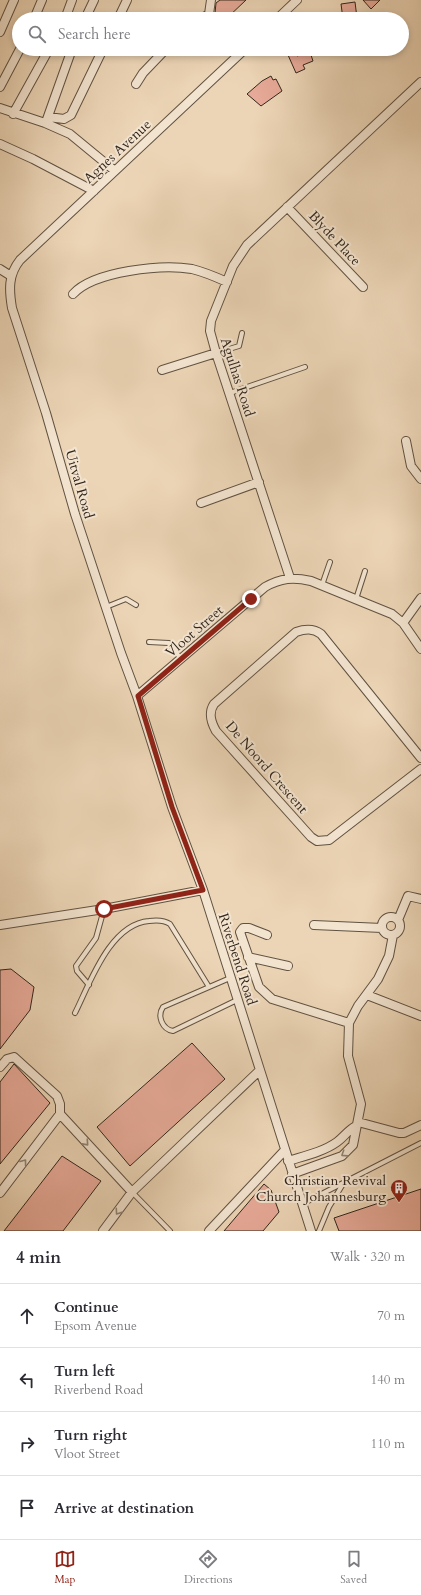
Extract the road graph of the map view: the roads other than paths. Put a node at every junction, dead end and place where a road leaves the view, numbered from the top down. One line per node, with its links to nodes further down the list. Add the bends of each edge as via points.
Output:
1 (14, 0): 14 (street)
2 (42, 0): 8 (street)
3 (72, 0): 9 (street)
4 (94, 0): 10 (street)
5 (126, 0): 11 (street)
6 (297, 0): 13 (street)
7 (212, 1): 12 (street)
8 (37, 12)
9 (68, 12)
10 (88, 12)
11 (121, 12)
12 (211, 12)
13 (284, 12)
14 (0, 32)
15 (16, 56): 23 (street)
16 (45, 56): 25 (street)
17 (69, 56): 26 (street)
18 (100, 56): 26 (street, via 71,115 64,119)
19 (159, 56): 22 (street)
20 (235, 56): 28 (street, Agnes Avenue)
21 (421, 82): 30 (street, Agulhas Road)
22 (136, 84)
23 (0, 87)
24 (0, 108): 25 (street)
25 (13, 114): 26 (street)
26 (46, 120): 28 (street, via 70,134)
27 (0, 144): 29 (street)
28 (115, 171): 29 (street, Agnes Avenue)
29 (94, 191): 32 (street, Agnes Avenue, via 20,260)
30 (287, 207): 33 (street, Agulhas Road, via 242,252); 34 (street, Blyde Place)
31 (0, 270): 32 (street)
32 (11, 276): 52 (street, Uitval Road, via 12,308)
33 (227, 282): 35 (street, via 193,269 159,267 96,279 84,284); 37 (street, Agulhas Road, via 210,321)
34 (363, 287)
35 (73, 294)
36 (242, 333): 37 (lane, via 239,346)
37 (216, 353): 39 (street); 40 (street, Agulhas Road)
38 (305, 367): 40 (lane)
39 (162, 370)
40 (229, 393): 43 (street, Agulhas Road)
41 (406, 442): 42 (street, via 411,466)
42 (421, 479)
43 (258, 482): 44 (street); 47 (street, Agulhas Road)
44 (201, 503)
45 (330, 562): 48 (lane)
46 (365, 571): 50 (lane)
47 (290, 578): 48 (street); 56 (street, Vloot Street, via 265,587)
48 (322, 585): 50 (street)
49 (421, 598): 53 (street)
50 (356, 599): 53 (street, via 392,614)
51 (136, 605): 52 (lane, via 126,599)
52 (106, 607): 57 (street, Uitval Road)
53 (403, 623): 55 (street)
54 (149, 642): 56 (lane, via 169,643)
55 (421, 649)
56 (182, 659): 57 (street, Vloot Street)
57 (138, 696): 60 (street, Riverbend Road, via 172,807)
58 (421, 758): 59 (street, De Noord Crescent, via 321,634 313,630 296,632 214,704 210,712 216,731 311,837 317,840 329,840)
59 (421, 769)
60 (203, 890): 62 (street); 71 (street, Riverbend Road)
61 (421, 899): 63 (street, via 408,896)
62 (104, 909): 64 (street); 72 (lane, via 96,938 76,966)
63 (398, 920): 66 (street, via 392,916 388,917 383,921); 68 (street, via 399,930)
64 (0, 925)
65 (314, 925): 66 (street)
66 (382, 928): 68 (street, via 386,934)
67 (267, 935): 69 (street, via 243,928 240,936)
68 (393, 935): 74 (street, via 389,956)
69 (248, 958): 70 (street); 78 (street, via 259,987 272,999)
70 (288, 966)
71 (230, 978): 73 (lane); 75 (street, Riverbend Road)
72 (89, 985): 73 (lane, via 105,954 123,932 138,923 155,920 170,924); 76 (lane)
73 (209, 987): 75 (lane, via 163,1007 159,1015 165,1027 173,1031)
74 (367, 996): 77 (street); 78 (street)
75 (238, 1000): 80 (street, Riverbend Road)
76 (75, 1013)
77 (421, 1016)
78 (349, 1023): 82 (street, via 348,1056 361,1104)
79 (0, 1067): 81 (street, via 10,1057 14,1057 57,1096)
80 (260, 1070): 85 (street, Riverbend Road); 89 (street)
81 (60, 1114): 89 (street, one-way to 89); 90 (street, one-way to 81)
82 (357, 1124): 83 (street, via 399,1133); 86 (street, via 326,1149); 87 (street, one-way to 87, via 355,1140 346,1153)
83 (421, 1125)
84 (421, 1143): 88 (lane)
85 (285, 1150): 86 (street, Riverbend Road); 94 (street)
86 (288, 1161): 87 (street, Riverbend Road)
87 (292, 1174): 91 (street, Riverbend Road)
88 (343, 1183): 91 (lane); 96 (lane)
89 (132, 1192): 92 (street, one-way to 92); 93 (lane)
90 (0, 1193)
91 (302, 1205): 95 (street, Riverbend Road)
92 (103, 1231)
93 (170, 1231)
94 (208, 1231)
95 (310, 1231)
96 (319, 1231)

